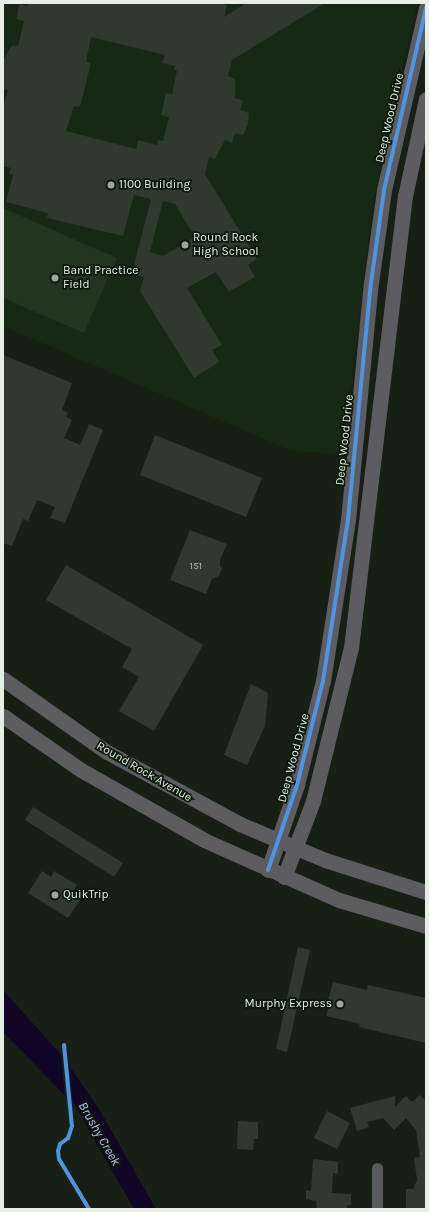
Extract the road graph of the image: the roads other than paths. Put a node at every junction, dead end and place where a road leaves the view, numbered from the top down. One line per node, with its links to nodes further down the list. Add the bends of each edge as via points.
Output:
1 (426, 8): 5 (street, Deep Wood Drive, via 384,190 370,283 348,520 323,681 298,786)
2 (426, 100): 6 (street, via 405,196 351,648 321,770)
3 (3, 679): 5 (street, Round Rock Avenue, via 107,752 187,797)
4 (3, 716): 7 (street, via 64,759 135,802 204,840)
5 (279, 841): 6 (street, Round Rock Avenue); 7 (street, Deep Wood Drive)
6 (296, 848): 8 (street); 9 (street, Round Rock Avenue, via 350,869)
7 (268, 870): 8 (street)
8 (284, 877): 10 (street, via 339,900)
9 (426, 892)
10 (426, 926)
11 (377, 1168): 12 (street)
12 (377, 1209)

